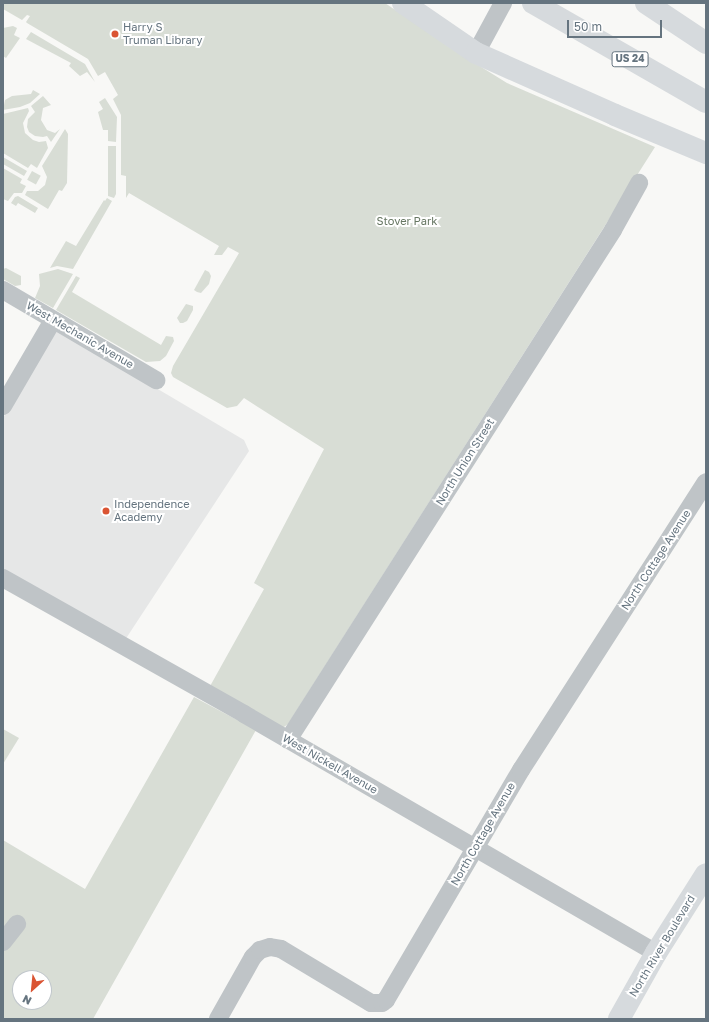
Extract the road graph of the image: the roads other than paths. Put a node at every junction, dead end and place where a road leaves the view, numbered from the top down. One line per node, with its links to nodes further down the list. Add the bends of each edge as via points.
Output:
1 (403, 3): 6 (main road)
2 (503, 3): 6 (street)
3 (533, 3): 7 (main road, US 24)
4 (646, 3): 5 (main road)
5 (706, 43)
6 (476, 53): 8 (main road)
7 (706, 102)
8 (706, 153)
9 (639, 183): 16 (street, North Union Street, via 612,230)
10 (3, 290): 11 (street, West Mechanic Avenue)
11 (53, 320): 12 (street, West Mechanic Avenue); 13 (street)
12 (156, 380)
13 (3, 406)
14 (706, 482): 17 (street, North Cottage Avenue, via 521,770)
15 (3, 578): 16 (street, West Nickell Avenue)
16 (288, 740): 17 (street, West Nickell Avenue)
17 (476, 847): 21 (street, West Nickell Avenue); 22 (street, North Cottage Avenue, via 382,1003 371,1003 280,949 270,947 260,950 253,957)
18 (706, 874): 21 (main road, North River Boulevard)
19 (17, 924): 20 (street)
20 (3, 942)
21 (656, 953): 23 (main road, North River Boulevard)
22 (218, 1019)
23 (619, 1019)

